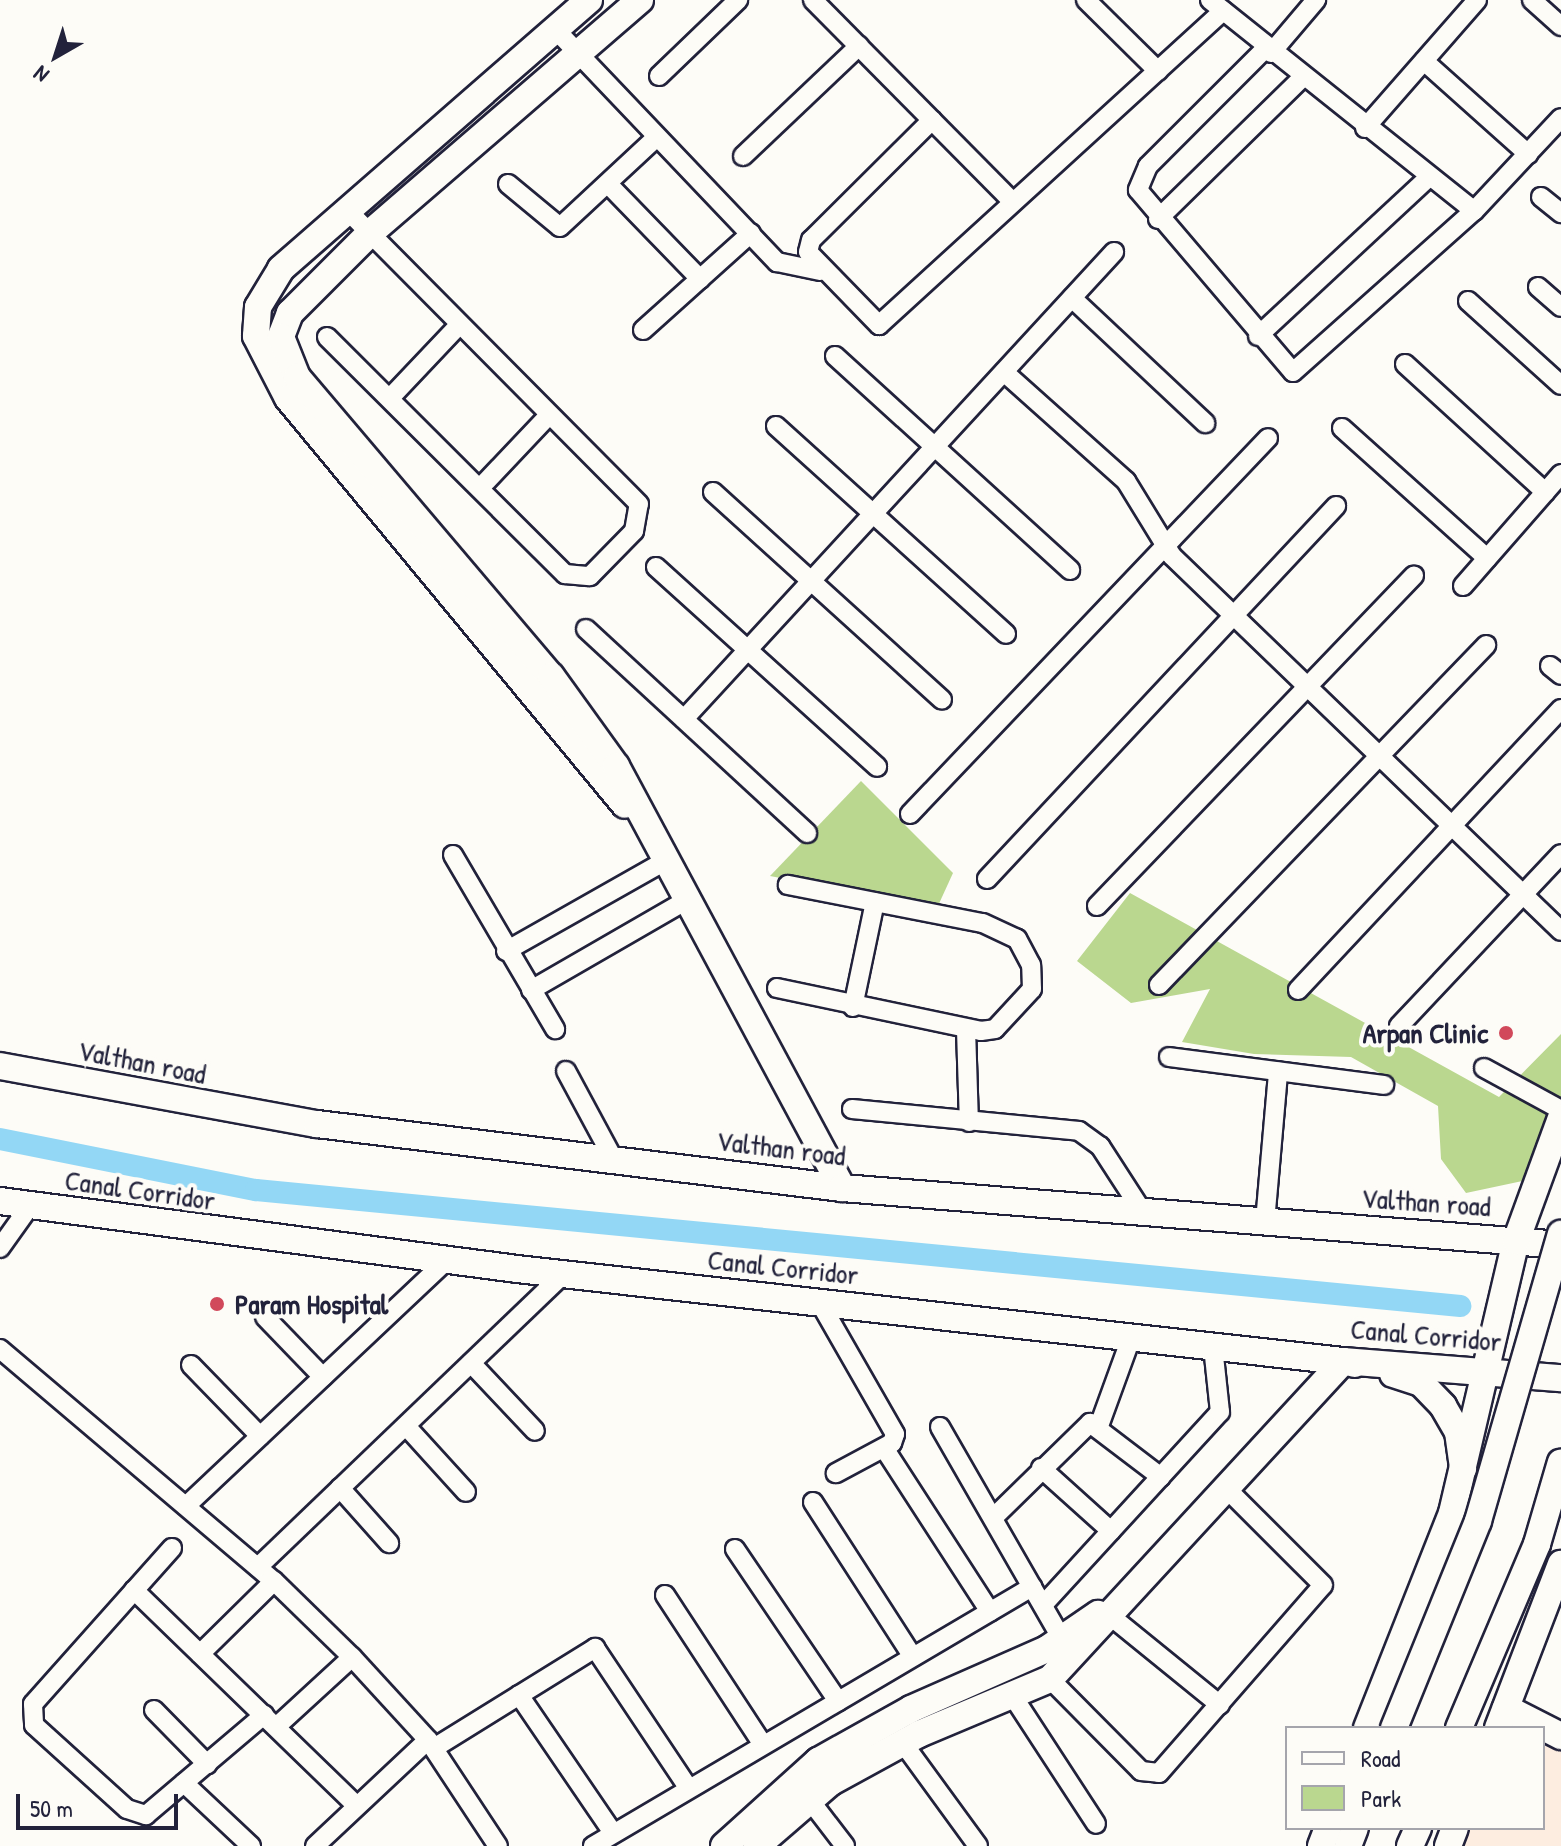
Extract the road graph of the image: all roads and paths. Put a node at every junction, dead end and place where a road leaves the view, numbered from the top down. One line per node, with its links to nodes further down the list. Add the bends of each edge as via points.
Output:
1 (589, 0): 11 (main road)
2 (640, 0): 14 (main road)
3 (738, 0): 17 (street)
4 (813, 0): 12 (street)
5 (1086, 0): 16 (street)
6 (1316, 0): 13 (street)
7 (1477, 0): 15 (street)
8 (1532, 0): 10 (street)
9 (1217, 6): 13 (street); 16 (street)
10 (1561, 26)
11 (555, 29): 14 (street); 30 (main road)
12 (859, 46): 20 (street); 24 (street)
13 (1268, 50): 18 (street); 33 (street, via 1140,178 1138,190)
14 (577, 54): 22 (street); 35 (main road)
15 (1424, 61): 21 (street); 23 (street)
16 (1158, 71): 29 (street)
17 (659, 76)
18 (1302, 78): 21 (street); 33 (street)
19 (1561, 118): 23 (street)
20 (932, 120): 29 (street); 37 (street, via 811,240 808,252)
21 (1365, 128): 25 (street)
22 (657, 137): 27 (street); 34 (street)
23 (1528, 154): 31 (street)
24 (743, 156)
25 (1429, 177): 31 (street); 45 (street)
26 (508, 184): 27 (street, via 560,227)
27 (609, 185): 38 (street)
28 (1541, 197): 32 (street)
29 (1013, 202): 37 (street, via 879,325)
30 (345, 208): 35 (street); 83 (main road, via 265,289 256,336 266,364)
31 (1474, 211): 45 (street, via 1304,370 1285,367)
32 (1561, 213)
33 (1158, 219): 45 (street)
34 (751, 233): 37 (street, via 789,269); 38 (street)
35 (369, 234): 43 (street); 83 (main road, via 290,313 282,326 284,352 313,397 551,676 616,766)
36 (1114, 252): 40 (street)
37 (820, 271)
38 (700, 279): 44 (street)
39 (1538, 287): 42 (street)
40 (1072, 298): 49 (street); 53 (street)
41 (1468, 301): 50 (street)
42 (1561, 307)
43 (459, 325): 51 (street); 52 (street)
44 (643, 330)
45 (1258, 336)
46 (327, 337): 51 (street)
47 (835, 356): 57 (street)
48 (1405, 364): 61 (street)
49 (1004, 372): 57 (street); 64 (street, via 1126,481)
50 (1561, 385)
51 (390, 398): 59 (street)
52 (549, 415): 59 (street); 59 (street, via 639,504 634,531 578,579)
53 (1205, 423)
54 (776, 426): 63 (street)
55 (1342, 428): 65 (street)
56 (1268, 438): 64 (street)
57 (935, 447): 63 (street); 67 (street)
58 (1561, 474): 61 (street)
59 (480, 488)
60 (713, 492): 69 (street)
61 (1545, 492): 65 (street)
62 (1336, 506): 71 (street)
63 (873, 514): 69 (street); 73 (street)
64 (1166, 545): 71 (street); 82 (street)
65 (1487, 558): 70 (street)
66 (656, 567): 75 (street)
67 (1070, 570)
68 (1414, 576): 76 (street)
69 (811, 581): 75 (street); 77 (street)
70 (1463, 586)
71 (1234, 615): 76 (street); 89 (street)
72 (586, 629): 79 (street)
73 (1006, 634)
74 (1486, 645): 80 (street)
75 (748, 650): 79 (street); 81 (street)
76 (1308, 686): 80 (street); 94 (street)
77 (942, 700)
78 (1561, 709): 84 (street)
79 (684, 719): 85 (street)
80 (1380, 756): 84 (street); 97 (street)
81 (877, 767)
82 (910, 814)
83 (639, 819): 88 (main road)
84 (1452, 826): 91 (street); 100 (street)
85 (807, 833)
86 (1561, 854): 91 (street)
87 (453, 855): 96 (street)
88 (663, 862): 92 (main road); 96 (street)
89 (987, 879)
90 (788, 885): 93 (street)
91 (1523, 894): 95 (street); 102 (street)
92 (685, 901): 99 (street); 116 (main road)
93 (875, 902): 101 (street); 104 (street, via 982,923 1017,939 1031,965 1032,989 995,1029)
94 (1097, 906)
95 (1561, 931)
96 (506, 951): 99 (street)
97 (1159, 985)
98 (777, 988): 101 (street)
99 (531, 990): 103 (street)
100 (1298, 990)
101 (853, 1007): 104 (street)
102 (1399, 1026)
103 (555, 1029)
104 (966, 1029): 114 (street)
105 (1169, 1057): 109 (street)
106 (0, 1066): 115 (main road, Valthan road, via 167,1102)
107 (1484, 1068): 112 (street)
108 (566, 1071): 115 (street)
109 (1278, 1072): 110 (street); 120 (street)
110 (1384, 1085)
111 (852, 1109): 114 (street)
112 (1561, 1110)
113 (1561, 1118): 122 (main road)
114 (969, 1122): 119 (street, via 1092,1137)
115 (614, 1160): 116 (main road, Valthan road)
116 (842, 1188): 119 (main road, Valthan road)
117 (0, 1201): 118 (main road, Canal Corridor)
118 (30, 1206): 124 (street); 125 (main road, Canal Corridor)
119 (1142, 1211): 120 (main road, Valthan road)
120 (1265, 1222): 122 (main road, Valthan road)
121 (1561, 1234): 181 (main road, bridge, via 1478,1521)
122 (1516, 1241): 123 (main road, Valthan road); 135 (main road)
123 (1561, 1245)
124 (0, 1248)
125 (447, 1260): 126 (main road, Canal Corridor); 136 (street)
126 (564, 1274): 127 (main road, Canal Corridor); 133 (street)
127 (820, 1303): 129 (main road, Canal Corridor); 143 (street, via 895,1434)
128 (265, 1317): 136 (street)
129 (1131, 1338): 130 (main road, Canal Corridor); 139 (street)
130 (1213, 1347): 132 (main road, Canal Corridor); 148 (street, via 1220,1412)
131 (0, 1349): 153 (street)
132 (1343, 1361): 135 (main road, Canal Corridor); 146 (main road, via 1421,1383 1458,1432); 150 (main road)
133 (471, 1363): 138 (street); 141 (street)
134 (191, 1365): 142 (street)
135 (1488, 1373): 137 (main road, Canal Corridor); 146 (main road)
136 (323, 1377): 142 (street)
137 (1561, 1378)
138 (406, 1426): 149 (street); 151 (street)
139 (1099, 1426): 145 (street, via 1082,1426); 148 (street)
140 (940, 1427): 154 (street)
141 (535, 1431)
142 (260, 1436): 153 (street)
143 (884, 1448): 147 (street); 167 (street)
144 (1561, 1462): 182 (main road, via 1537,1544)
145 (1041, 1468): 154 (street); 155 (street)
146 (1463, 1469): 180 (main road)
147 (836, 1473)
148 (1161, 1477): 155 (street)
149 (340, 1488): 156 (street); 160 (street)
150 (1226, 1488): 166 (main road); 176 (street, via 1323,1585)
151 (466, 1492)
152 (813, 1502): 171 (street)
153 (186, 1506): 160 (street)
154 (993, 1518): 162 (street)
155 (1111, 1531): 165 (street)
156 (389, 1543)
157 (172, 1548): 163 (street)
158 (735, 1549): 175 (street)
159 (1561, 1564): 178 (main road)
160 (258, 1567): 161 (street)
161 (274, 1581): 169 (street); 170 (street)
162 (1032, 1587): 165 (street); 167 (street)
163 (134, 1590): 169 (street); 188 (street, via 29,1714 138,1815)
164 (665, 1595): 186 (street)
165 (1043, 1605): 168 (street)
166 (1114, 1606): 168 (main road); 172 (main road); 176 (street)
167 (990, 1612): 171 (street)
168 (1062, 1639): 197 (main road, via 818,1761)
169 (200, 1654): 179 (street)
170 (352, 1657): 179 (street); 185 (street)
171 (913, 1657): 175 (street)
172 (1050, 1679): 174 (main road); 176 (street, via 1151,1776)
173 (519, 1695): 185 (street); 189 (street, via 595,1648); 193 (street)
174 (1014, 1698): 184 (main road); 192 (street)
175 (838, 1701): 186 (street)
176 (1220, 1705)
177 (154, 1710): 187 (street)
178 (1502, 1718): 183 (main road)
179 (270, 1721): 187 (street); 191 (street)
180 (1368, 1726)
181 (1395, 1726)
182 (1460, 1726)
183 (1529, 1726)
184 (903, 1743): 190 (main road); 200 (street)
185 (431, 1744): 191 (street); 196 (street)
186 (763, 1745): 189 (street)
187 (207, 1764): 188 (street)
188 (184, 1783): 194 (street)
189 (689, 1789): 193 (street)
190 (809, 1799): 198 (main road); 199 (street)
191 (357, 1806): 195 (street)
192 (1096, 1824)
193 (605, 1841)
194 (251, 1846)
195 (315, 1846)
196 (498, 1846)
197 (724, 1846)
198 (757, 1846)
199 (845, 1846)
200 (978, 1846)

